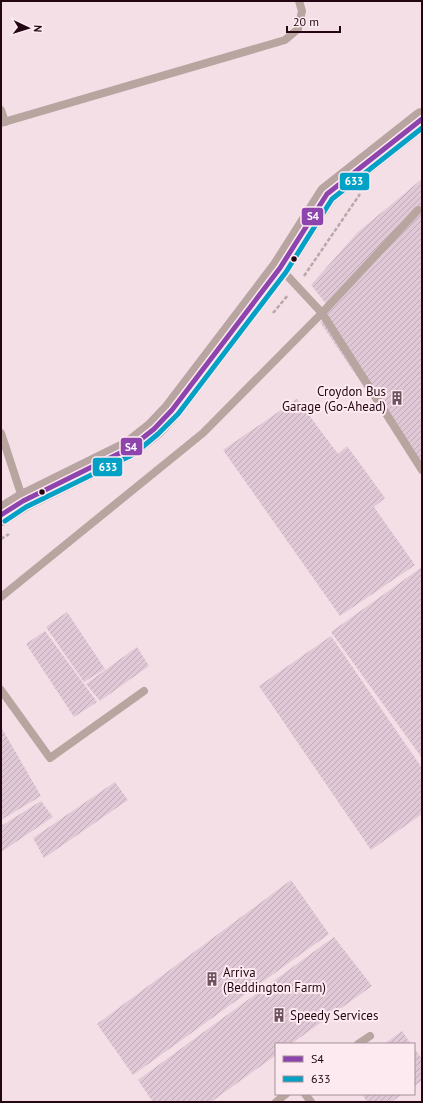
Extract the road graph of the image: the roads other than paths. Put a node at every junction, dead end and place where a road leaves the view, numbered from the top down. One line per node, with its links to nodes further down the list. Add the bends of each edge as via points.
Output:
1 (299, 1): 4 (lane, via 302,11 298,29 285,40)
2 (1, 110): 4 (lane)
3 (422, 119): 6 (main road, via 327,194)
4 (3, 123)
5 (418, 210): 7 (lane)
6 (280, 268): 7 (lane); 10 (main road, via 172,410 154,429 130,448)
7 (322, 313): 9 (lane); 12 (lane, via 203,433)
8 (1, 433): 10 (lane)
9 (422, 470)
10 (23, 501): 11 (main road)
11 (1, 515)
12 (1, 597)
13 (1, 690): 14 (lane, via 50,758)
14 (144, 691)
15 (370, 1036): 16 (lane)
16 (360, 1043)
17 (285, 1095): 18 (lane)
18 (276, 1102)

